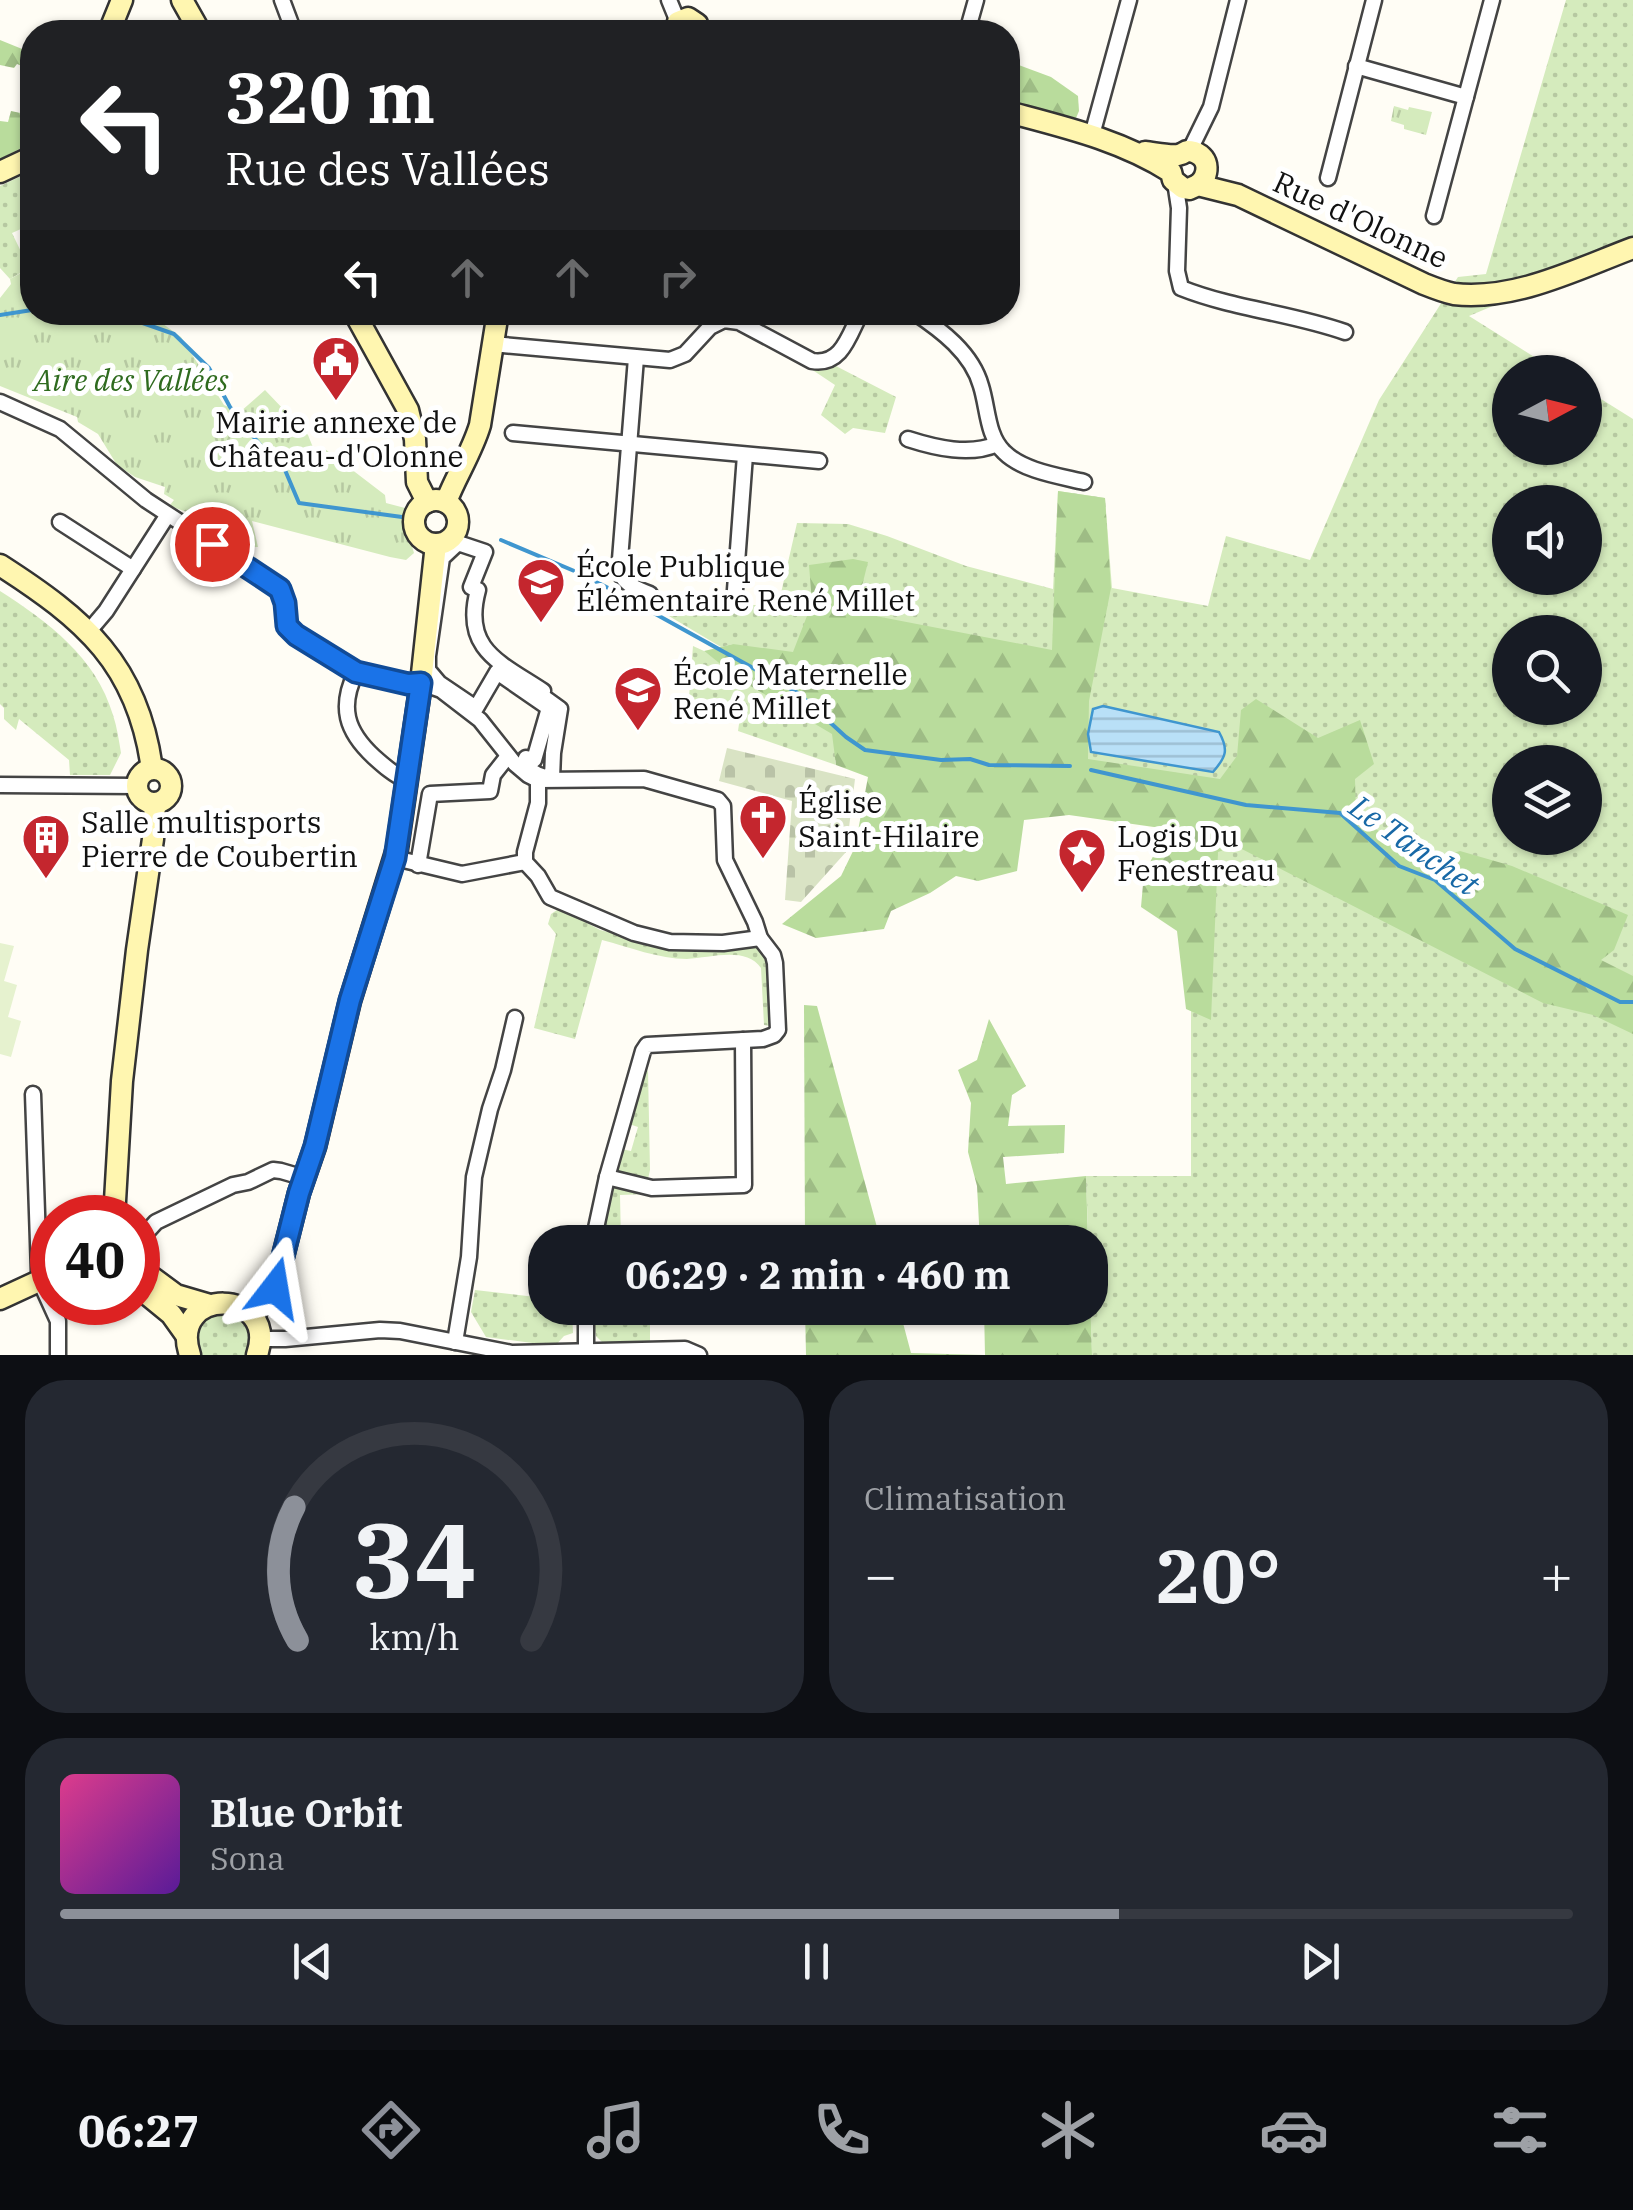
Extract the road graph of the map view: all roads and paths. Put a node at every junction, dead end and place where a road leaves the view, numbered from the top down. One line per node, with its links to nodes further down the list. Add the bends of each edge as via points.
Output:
1 (668, 0): 6 (street)
2 (1129, 0): 10 (street)
3 (1238, 0): 11 (street)
4 (1374, 0): 7 (street)
5 (1492, 0): 8 (street)
6 (685, 20)
7 (1356, 66): 8 (street); 12 (street)
8 (1466, 98): 13 (street)
9 (1020, 115): 10 (street)
10 (1092, 134): 11 (street)
11 (1189, 170): 14 (street, Rue d'Olonne, via 1456,294 1522,288); 21 (street, via 1179,208 1181,288)
12 (1328, 178)
13 (1434, 216)
14 (1633, 248)
15 (361, 325): 32 (street, via 408,410 416,476)
16 (496, 325): 22 (street)
17 (712, 325): 23 (street, via 678,358)
18 (744, 325): 19 (street, via 812,362 829,362)
19 (855, 325)
20 (930, 325): 28 (street, via 975,371)
21 (1345, 332)
22 (492, 344): 23 (street); 32 (street, via 475,441)
23 (636, 358): 27 (street)
24 (0, 402): 33 (street, via 60,429)
25 (513, 434): 27 (street)
26 (908, 439): 28 (street, via 971,451)
27 (627, 444): 29 (street); 40 (street, via 618,572)
28 (997, 444): 31 (street, via 1015,461)
29 (745, 455): 30 (street); 39 (street)
30 (819, 461)
31 (1084, 482)
32 (437, 502): 36 (street, via 456,513 458,527 450,540); 36 (street, via 416,512 415,527 422,540)
33 (168, 516): 38 (street); 42 (street, via 273,583 283,596 290,631)
34 (60, 522): 38 (street)
35 (458, 543): 35 (street, via 442,558 428,670 476,708 497,672 549,708 534,760 524,763 552,778 560,709 480,642 473,626 478,590 471,586 485,552)
36 (436, 544): 43 (street)
37 (0, 565): 41 (street)
38 (132, 569): 41 (street)
39 (735, 590)
40 (650, 594)
41 (89, 632): 45 (street, via 129,690)
42 (356, 672): 43 (street); 46 (street, via 346,703 350,727)
43 (421, 683): 44 (street, via 480,720); 46 (street)
44 (508, 756): 47 (street); 53 (street, via 490,791 430,794)
45 (152, 769): 49 (street); 50 (street, via 163,771 171,785)
46 (406, 780): 51 (street)
47 (538, 780): 52 (street); 54 (street, via 644,780 718,800 726,860)
48 (0, 785): 49 (street)
49 (137, 786): 50 (street)
50 (155, 802): 57 (street)
51 (395, 858): 53 (street); 60 (street)
52 (525, 862): 53 (street, via 462,874); 54 (street, via 550,897 634,933 670,942)
53 (418, 865)
54 (760, 938): 56 (street, via 775,963 778,1030 769,1038)
55 (515, 1018): 74 (street, via 474,1177)
56 (744, 1040): 59 (street, via 647,1045); 59 (street, via 744,1185 652,1188)
57 (122, 1081): 62 (street); 63 (street)
58 (33, 1094): 61 (street)
59 (607, 1177): 65 (street)
60 (305, 1178): 64 (street, via 265,1173); 71 (street, via 275,1288)
61 (40, 1195)
62 (101, 1195)
63 (114, 1195)
64 (160, 1220)
65 (597, 1225)
66 (30, 1284): 68 (street)
67 (160, 1284): 70 (street)
68 (0, 1298)
69 (160, 1305): 75 (street)
70 (210, 1305): 71 (street, via 232,1303); 75 (street, via 194,1317)
71 (252, 1315): 76 (street)
72 (58, 1325): 79 (street)
73 (586, 1325): 77 (street)
74 (455, 1342): 76 (street, via 380,1330); 78 (street)
75 (188, 1345)
76 (259, 1347)
77 (586, 1352): 78 (street); 80 (street, via 685,1349)
78 (512, 1354)
79 (58, 1355)
80 (699, 1355)

